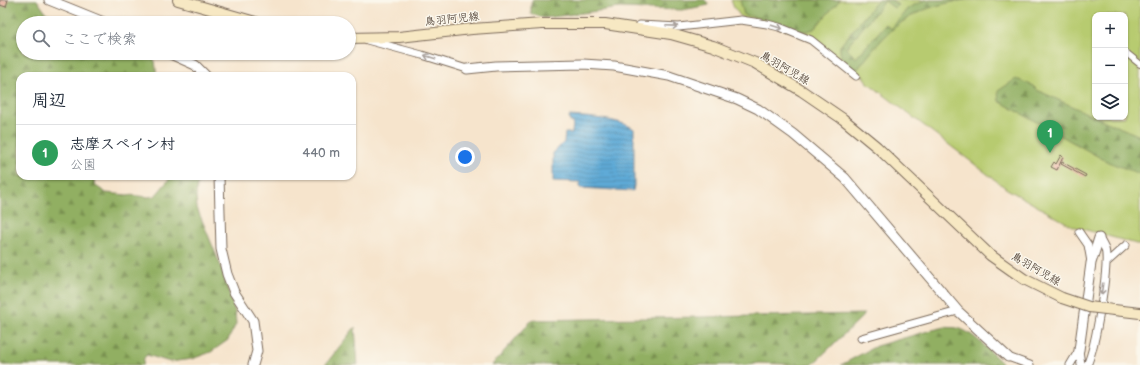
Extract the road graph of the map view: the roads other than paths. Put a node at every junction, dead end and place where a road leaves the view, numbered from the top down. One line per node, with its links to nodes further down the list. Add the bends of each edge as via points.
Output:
1 (49, 0): 3 (street)
2 (178, 0): 4 (main road)
3 (89, 16)
4 (234, 16)
5 (606, 24): 6 (main road, 鳥羽阿児線, via 542,24 399,37); 13 (street, one-way to 13, via 679,27 741,20 773,25 811,40); 21 (main road, 鳥羽阿児線, bridge, via 672,34 713,46 755,63 843,119 877,147 990,255 1024,279 1062,298 1089,307)
6 (356, 38)
7 (356, 38): 11 (street, one-way to 7, via 422,54)
8 (1128, 54): 10 (street)
9 (184, 60): 12 (street, via 195,65)
10 (1140, 64)
11 (467, 69): 20 (street, via 583,64 614,66 669,76 737,99 758,109 793,134 844,178)
12 (202, 72)
13 (856, 76)
14 (219, 180): 25 (street, via 221,249 234,292 253,321 257,351)
15 (1079, 232): 19 (street, via 1088,245)
16 (1099, 238): 18 (street, via 1105,250); 19 (street)
17 (1126, 245): 18 (street)
18 (1106, 262): 30 (street, one-way to 30, via 1096,332)
19 (1091, 263): 23 (street)
20 (958, 311): 22 (street); 24 (street)
21 (1140, 313)
22 (861, 338)
23 (1079, 350): 28 (street); 29 (street)
24 (1008, 356): 26 (street); 27 (street)
25 (253, 365)
26 (1017, 365)
27 (1030, 365)
28 (1070, 365)
29 (1081, 365)
30 (1087, 365)

